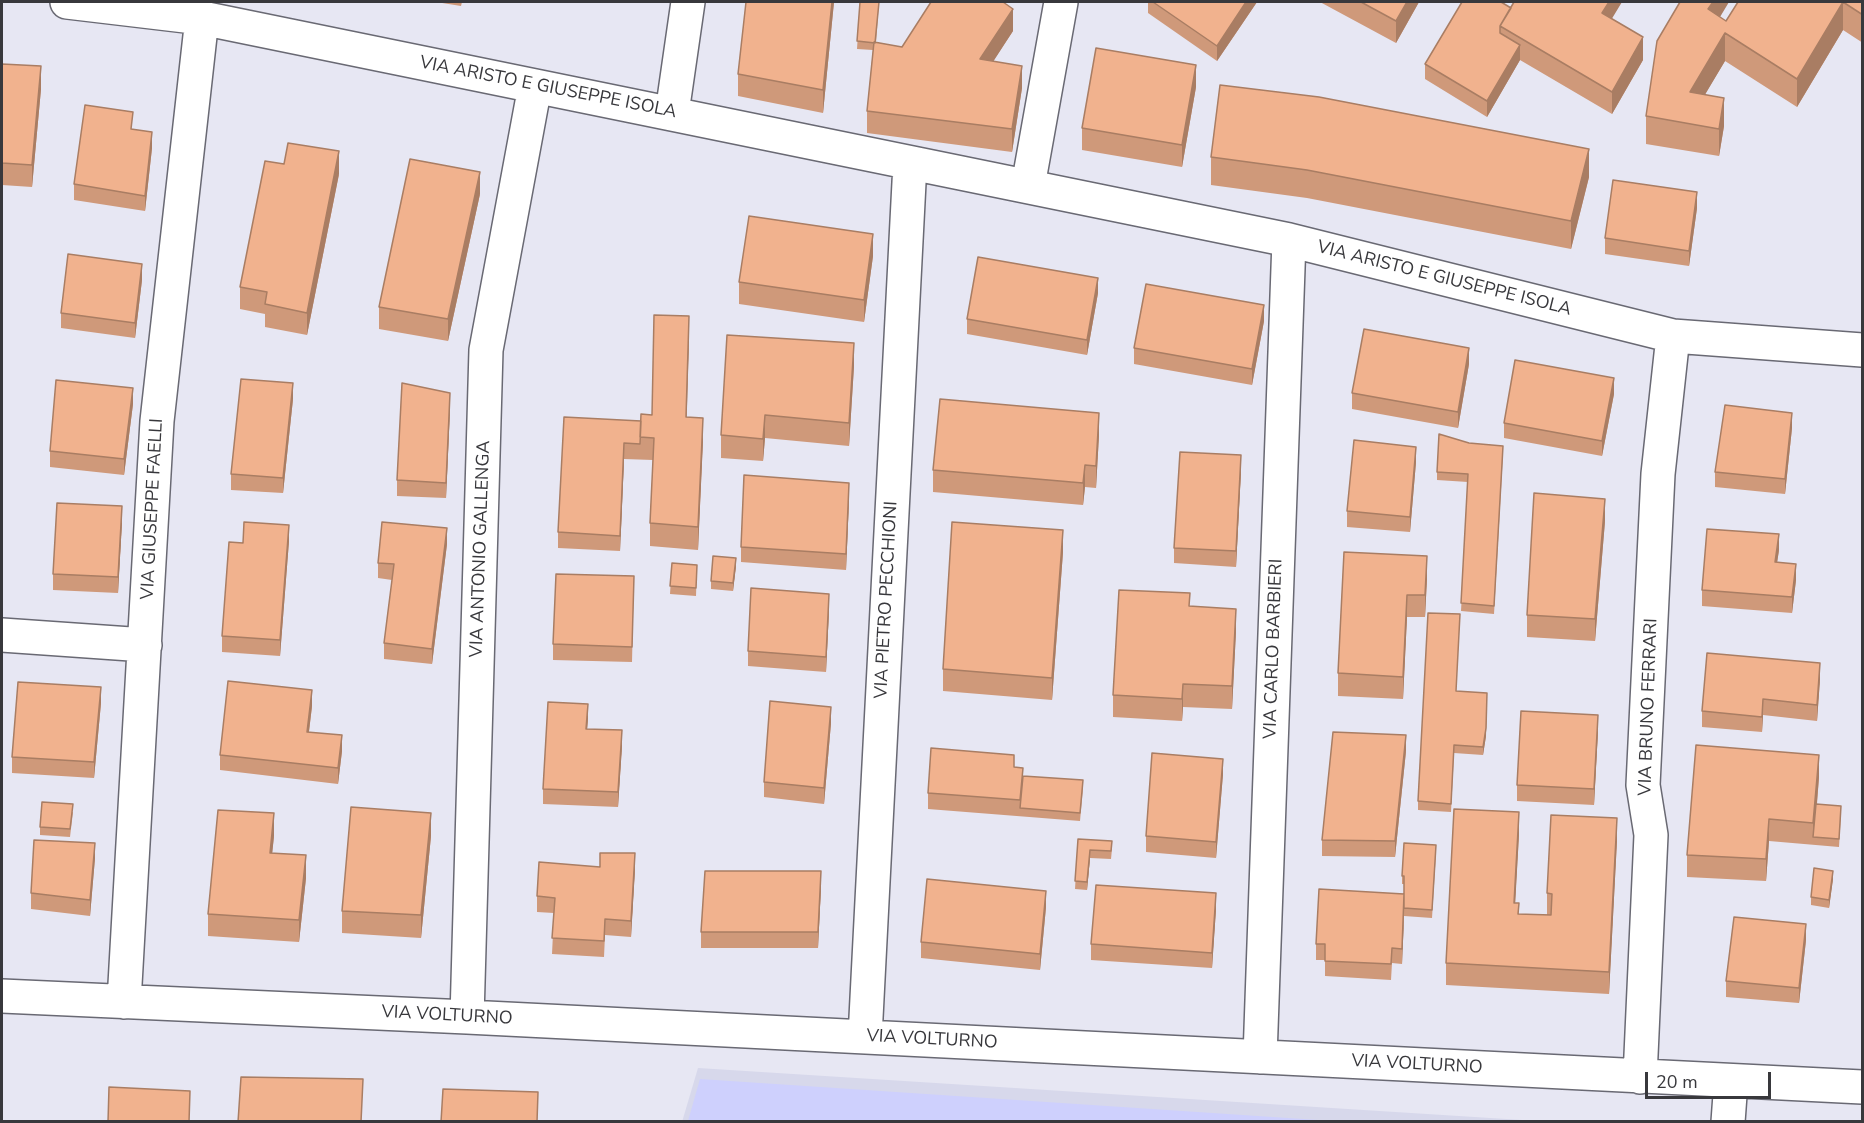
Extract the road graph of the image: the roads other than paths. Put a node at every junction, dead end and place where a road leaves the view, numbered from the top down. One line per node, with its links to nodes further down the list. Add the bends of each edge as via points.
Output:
1 (67, 2): 4 (street, VIA ARISTO E GIUSEPPE ISOLA)
2 (688, 2): 6 (street)
3 (1060, 2): 8 (street)
4 (202, 18): 5 (street, VIA ARISTO E GIUSEPPE ISOLA); 13 (street, VIA GIUSEPPE FAELLI, via 157,421)
5 (535, 86): 6 (street, VIA ARISTO E GIUSEPPE ISOLA); 16 (street, VIA ANTONIO GALLENGA, via 486,350)
6 (672, 113): 7 (street, VIA ARISTO E GIUSEPPE ISOLA)
7 (910, 163): 8 (street, VIA ARISTO E GIUSEPPE ISOLA); 17 (street, VIA PIETRO PECCHIONI)
8 (1028, 186): 9 (street, VIA ARISTO E GIUSEPPE ISOLA)
9 (1288, 240): 10 (street, VIA ARISTO E GIUSEPPE ISOLA); 18 (street, VIA CARLO BARBIERI)
10 (1673, 336): 11 (street, VIA ARISTO E GIUSEPPE ISOLA); 19 (street, VIA BRUNO FERRARI, via 1658,474 1643,786 1651,835)
11 (1863, 350)
12 (2, 635): 13 (street)
13 (145, 645): 15 (street, VIA GIUSEPPE FAELLI)
14 (2, 996): 15 (street, VIA VOLTURNO)
15 (124, 1002): 16 (street, VIA VOLTURNO)
16 (467, 1017): 17 (street, VIA VOLTURNO)
17 (865, 1037): 18 (street, VIA VOLTURNO)
18 (1260, 1057): 19 (street, VIA VOLTURNO)
19 (1640, 1077): 20 (street, VIA VOLTURNO)
20 (1731, 1081): 21 (street, VIA VOLTURNO); 22 (street)
21 (1863, 1088)
22 (1728, 1122)

